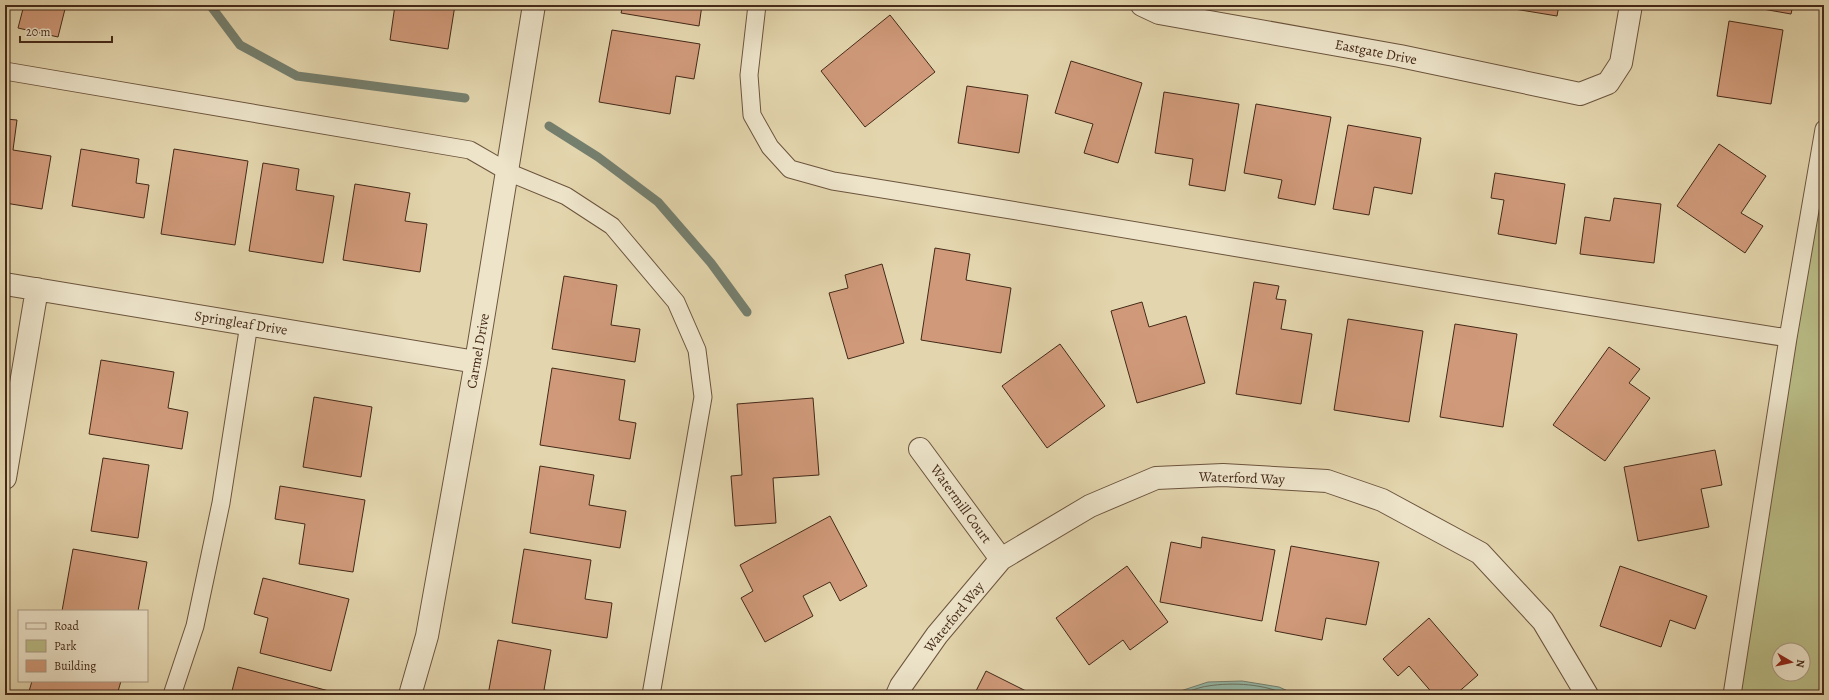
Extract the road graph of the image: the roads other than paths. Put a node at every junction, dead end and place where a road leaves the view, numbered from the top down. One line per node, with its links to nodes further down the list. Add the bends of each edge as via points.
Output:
1 (534, 5): 7 (street, Carmel Drive)
2 (757, 5): 11 (lane, via 749,75 752,115 770,147 790,168 833,182 1132,229 1590,308)
3 (1142, 5): 4 (street, Eastgate Drive, via 1159,13 1400,56 1580,94 1608,82 1621,63)
4 (1631, 5)
5 (5, 71): 7 (lane, via 470,150)
6 (1824, 130): 11 (lane)
7 (508, 172): 12 (street, Carmel Drive); 18 (lane, via 566,196 612,226 676,302 697,350 703,396)
8 (5, 284): 9 (street, Springleaf Drive)
9 (37, 289): 10 (street, Springleaf Drive); 14 (street)
10 (249, 324): 12 (street, Springleaf Drive); 16 (lane, via 221,503 195,626)
11 (1788, 338): 21 (lane)
12 (476, 362): 17 (street, Carmel Drive, via 427,636)
13 (920, 449): 15 (street, Watermill Court)
14 (5, 478)
15 (1001, 559): 19 (street, Waterford Way, via 938,635); 20 (street, Waterford Way, via 1090,506 1156,478 1223,475 1327,481 1382,500 1480,553 1543,621)
16 (172, 695)
17 (410, 695)
18 (651, 695)
19 (897, 695)
20 (1587, 695)
21 (1732, 695)

